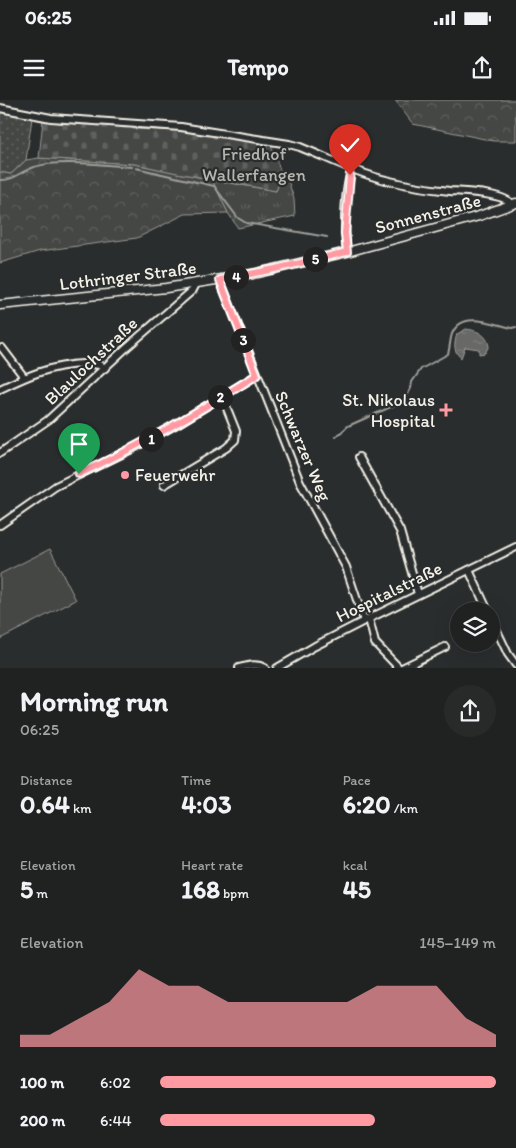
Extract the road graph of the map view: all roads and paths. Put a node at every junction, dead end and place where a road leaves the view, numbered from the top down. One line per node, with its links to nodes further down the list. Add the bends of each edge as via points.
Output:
1 (0, 108): 2 (street, via 51,118 181,127 262,139 300,147)
2 (352, 168): 3 (street, via 410,186 502,198); 4 (street, via 346,208)
3 (514, 204): 4 (street, Sonnenstraße)
4 (347, 252): 5 (street, Lothringer Straße)
5 (220, 280): 6 (street, Lothringer Straße); 10 (street, Schwarzer Weg)
6 (196, 284): 7 (street, Lothringer Straße); 9 (street, Blaulochstraße)
7 (0, 305)
8 (2, 348): 11 (street)
9 (105, 368): 11 (street, via 98,364 64,366); 14 (street, Blaulochstraße, via 48,420)
10 (257, 375): 13 (street); 22 (street, Schwarzer Weg, via 305,494 334,542)
11 (24, 378): 12 (street)
12 (0, 389)
13 (222, 396): 16 (street, via 236,431 235,440); 17 (street, via 132,449 56,486)
14 (0, 453)
15 (358, 457): 20 (street, via 400,531)
16 (164, 485)
17 (0, 525)
18 (516, 547): 19 (street, Hospitalstraße)
19 (469, 570): 20 (street, Hospitalstraße); 21 (street)
20 (418, 594): 22 (street, Hospitalstraße)
21 (484, 602)
22 (366, 620): 28 (street, Hospitalstraße); 29 (street, Schwarzer Weg, via 376,643)
23 (500, 637): 25 (street)
24 (445, 647): 29 (street)
25 (516, 665)
26 (239, 668): 27 (street, via 259,665)
27 (265, 668)
28 (277, 668)
29 (401, 668)

